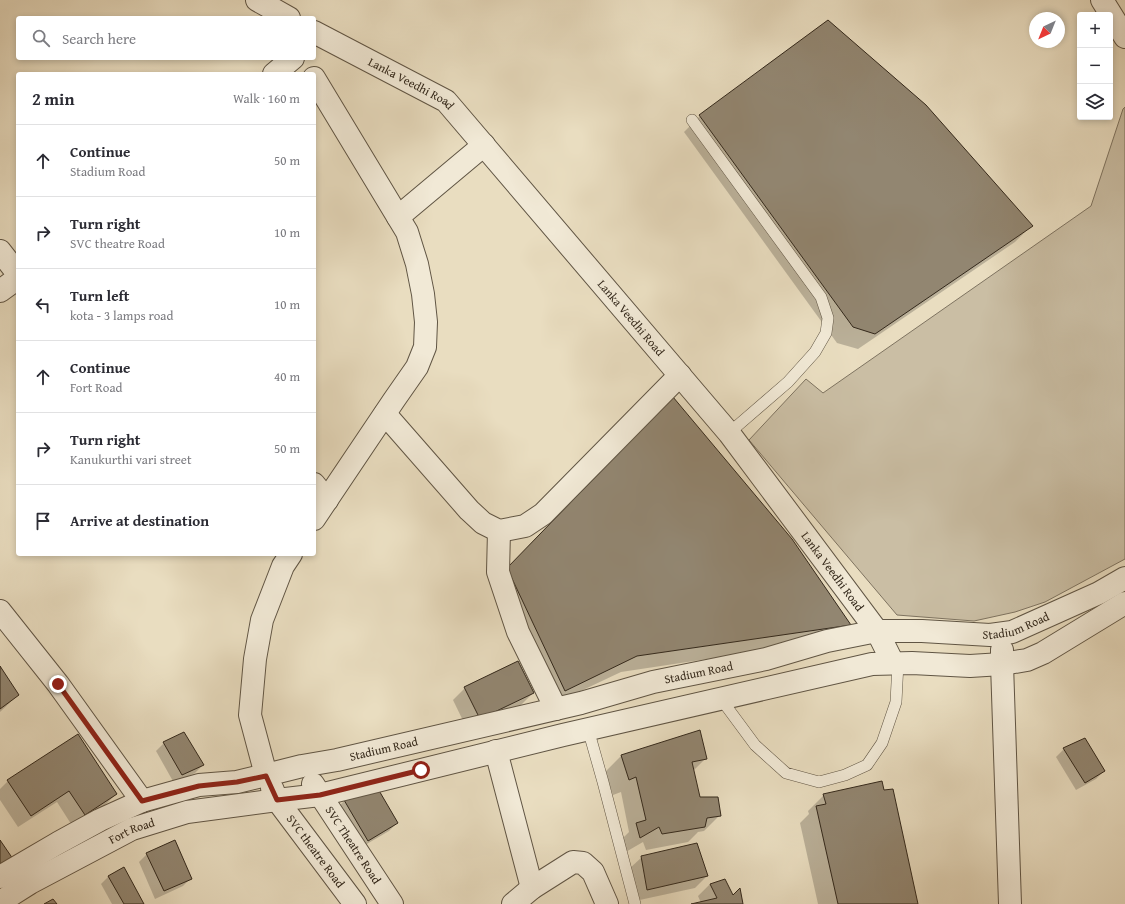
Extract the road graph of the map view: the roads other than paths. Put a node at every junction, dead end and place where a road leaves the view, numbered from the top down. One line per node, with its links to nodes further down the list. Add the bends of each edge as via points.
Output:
1 (258, 0): 3 (street)
2 (1102, 0): 5 (street)
3 (286, 16)
4 (316, 35): 12 (street, Lanka Veedhi Road, via 446,101)
5 (1125, 37)
6 (291, 60): 8 (street)
7 (303, 60): 9 (street)
8 (276, 72)
9 (310, 72)
10 (316, 81): 13 (street)
11 (692, 120): 20 (lane, via 821,297 828,318 826,333 815,352 788,382)
12 (484, 145): 13 (street); 18 (street, Lanka Veedhi Road)
13 (398, 217): 19 (street, via 407,232 417,264 426,322 425,347 417,367)
14 (0, 251): 15 (street)
15 (16, 271)
16 (16, 279): 17 (street)
17 (0, 291)
18 (680, 375): 20 (street, Lanka Veedhi Road); 23 (street, via 543,514 525,526)
19 (385, 414): 21 (street); 23 (street, via 469,510 483,523)
20 (729, 433): 28 (street, Lanka Veedhi Road)
21 (320, 492): 22 (street)
22 (316, 510)
23 (499, 531): 33 (street, via 500,579 518,632)
24 (289, 556): 37 (street, SVC theatre Road, via 282,566 262,620 255,659 250,715)
25 (1125, 578): 29 (street, Stadium Road, via 1084,600 1012,632)
26 (1125, 603): 31 (street, via 1043,653 1027,660)
27 (0, 611): 40 (street, via 58,684)
28 (877, 631): 29 (street, Stadium Road, via 990,635); 30 (street, Lanka Veedhi Road); 33 (street, Stadium Road, via 653,682)
29 (1003, 633): 31 (street)
30 (895, 663): 31 (street, via 970,666); 32 (street, via 872,664); 32 (lane, via 896,702 882,743 867,765 845,775 818,782 786,773 755,745)
31 (1002, 664): 49 (street)
32 (721, 698): 34 (street)
33 (556, 709): 36 (street, Stadium Road)
34 (588, 729): 35 (street); 48 (lane)
35 (496, 751): 38 (street); 42 (street)
36 (302, 766): 37 (street, Stadium Road); 38 (street, SVC Theatre Road)
37 (256, 778): 39 (street, SVC theatre Road); 40 (street, Fort Road, via 199,786)
38 (320, 795): 39 (street); 45 (street, SVC Theatre Road)
39 (277, 800): 43 (street, Fort Road, via 187,812 132,829 30,883); 44 (street, SVC theatre Road)
40 (142, 801): 41 (street, Fort Road, via 100,820)
41 (0, 877)
42 (532, 888): 46 (street); 47 (street, via 573,862 583,863 593,872)
43 (0, 902)
44 (355, 904)
45 (392, 904)
46 (513, 904)
47 (607, 904)
48 (635, 904)
49 (1010, 904)

